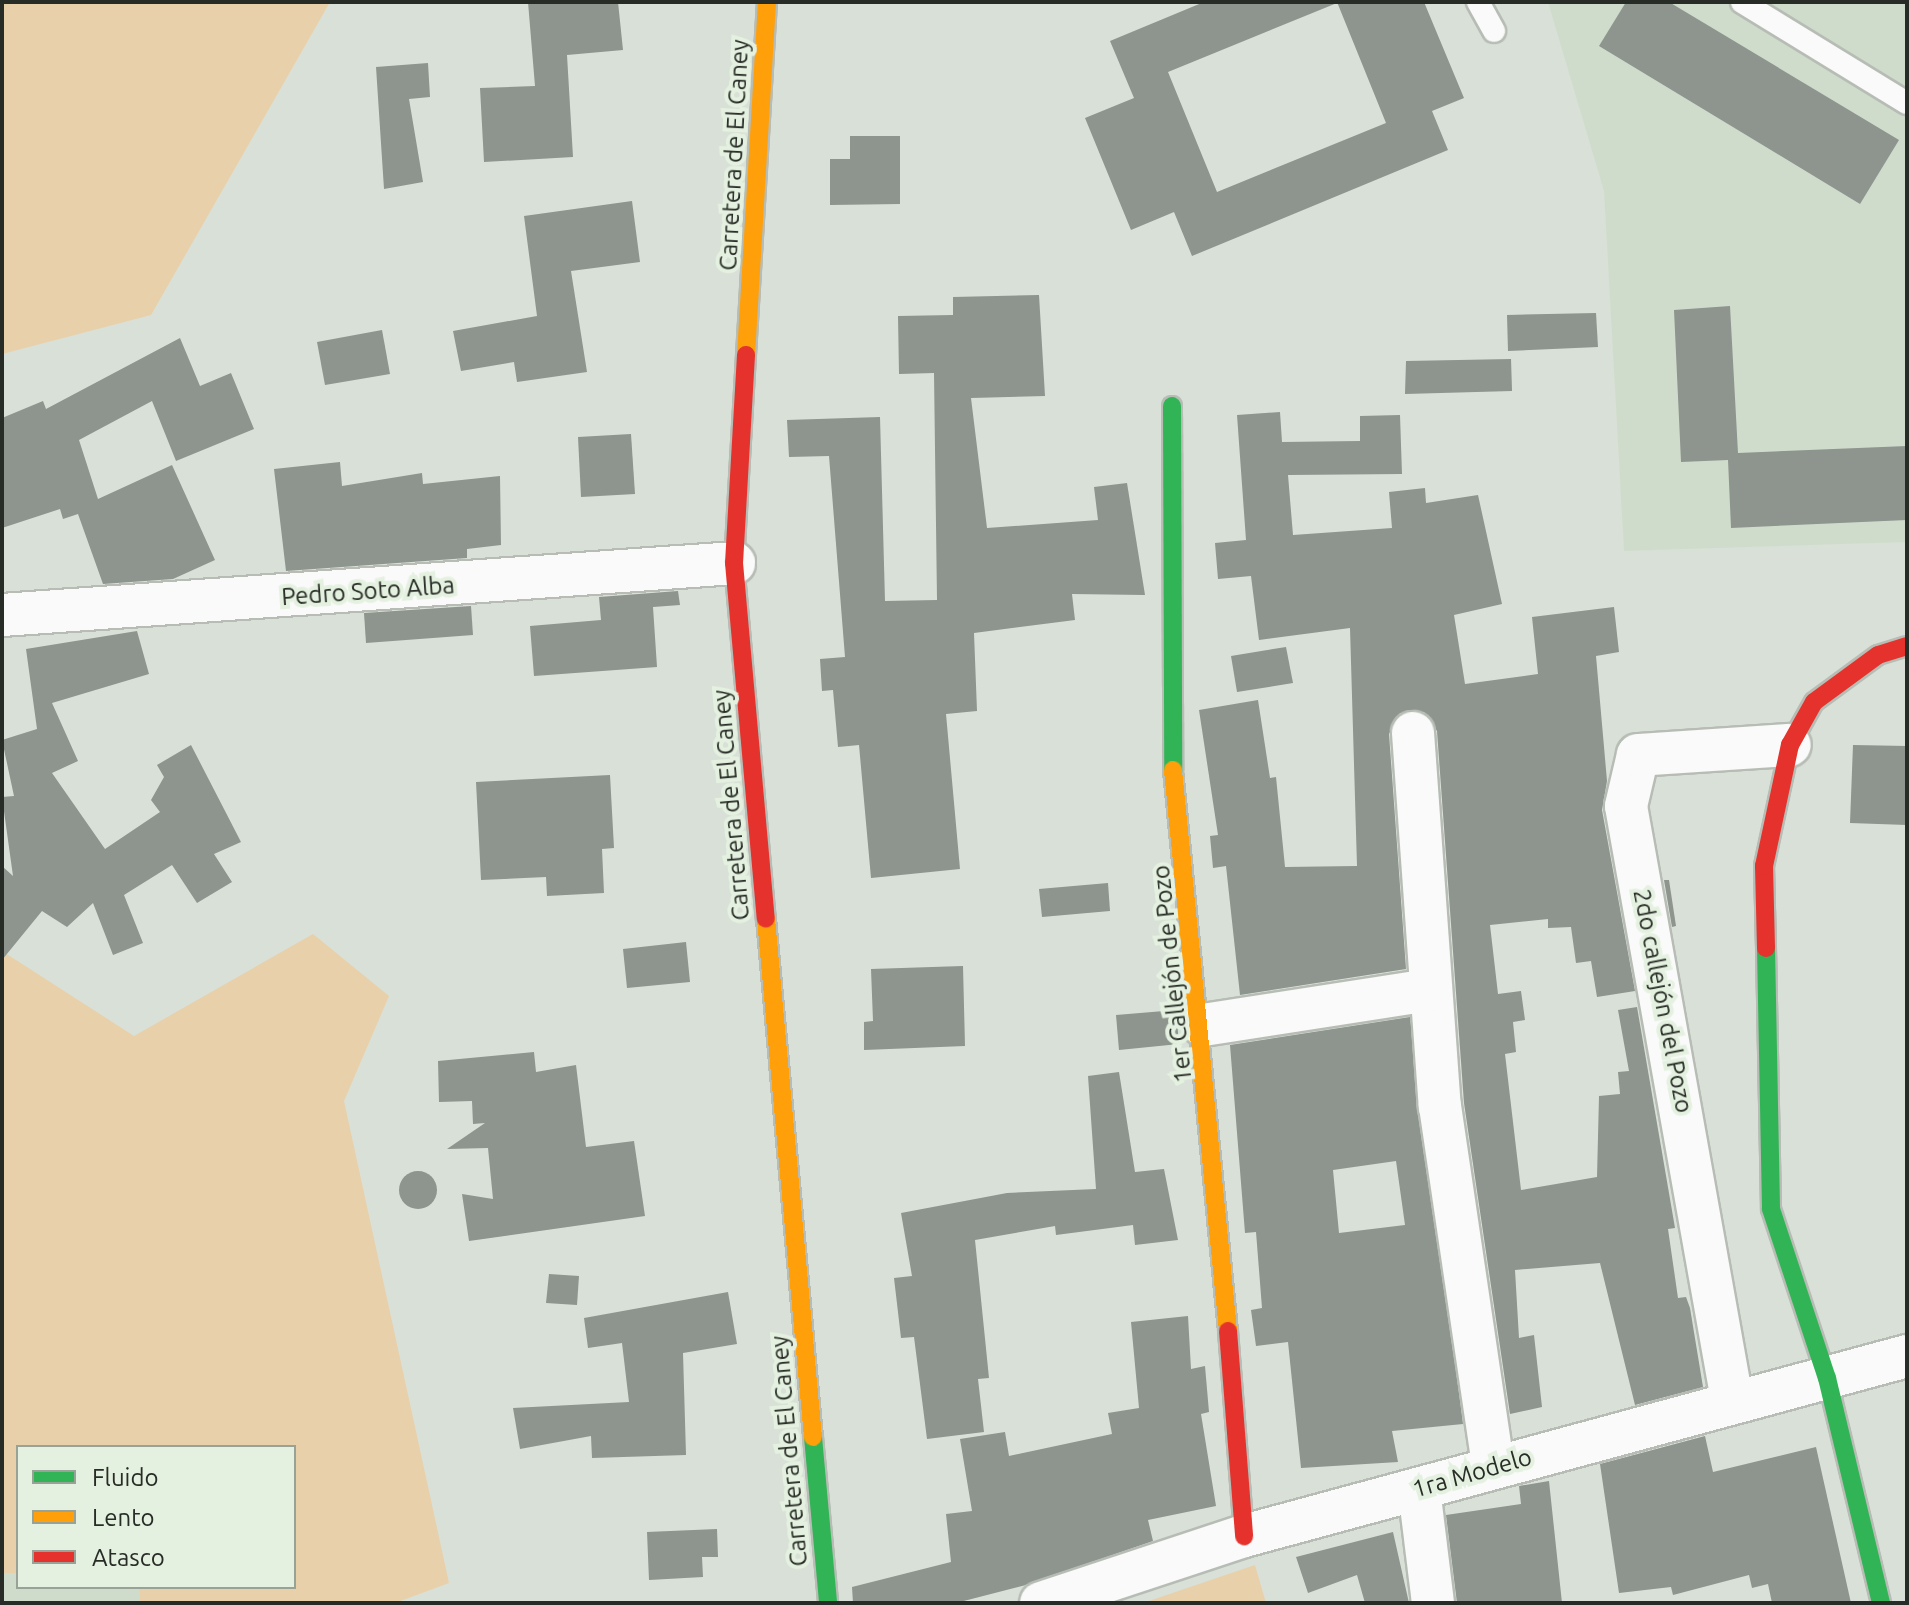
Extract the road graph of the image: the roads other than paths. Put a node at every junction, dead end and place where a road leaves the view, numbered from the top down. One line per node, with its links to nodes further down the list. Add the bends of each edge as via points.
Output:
1 (767, 2): 7 (street, Carretera de El Caney)
2 (1478, 2): 4 (lane)
3 (1742, 2): 5 (lane)
4 (1494, 31)
5 (1907, 103)
6 (1172, 406): 13 (street, 1er Callejón de Pozo, via 1168,728)
7 (734, 563): 8 (street, Pedro Soto Alba); 20 (street, Carretera de El Caney)
8 (2, 615)
9 (1907, 646): 11 (street, via 1878,655 1814,702)
10 (1413, 733): 12 (street)
11 (1790, 745): 15 (street, via 1764,866 1771,1209); 16 (street, 2do callejón del Pozo, via 1638,755 1626,806)
12 (1429, 990): 13 (street); 17 (street)
13 (1203, 1025): 19 (street, 1er Callejón de Pozo)
14 (1907, 1356): 15 (street, 1ra Modelo)
15 (1827, 1378): 16 (street, 1ra Modelo); 23 (street)
16 (1732, 1400): 17 (street, 1ra Modelo)
17 (1493, 1465): 18 (street, 1ra Modelo)
18 (1419, 1489): 19 (street, 1ra Modelo); 22 (street)
19 (1244, 1536): 21 (street, 1ra Modelo)
20 (828, 1603)
21 (1041, 1603)
22 (1433, 1603)
23 (1881, 1603)

